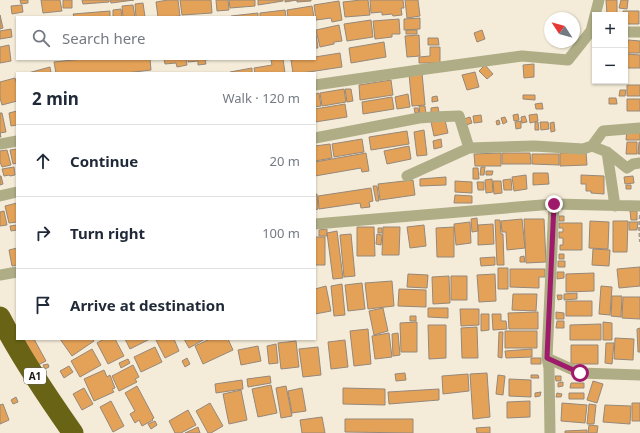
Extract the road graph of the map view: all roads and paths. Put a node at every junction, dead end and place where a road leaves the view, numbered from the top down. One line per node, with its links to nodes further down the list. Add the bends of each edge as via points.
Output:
1 (599, 0): 2 (street)
2 (590, 31): 5 (street, via 568,60 522,56)
3 (628, 32): 4 (street)
4 (640, 32)
5 (316, 85)
6 (640, 128): 10 (street, via 603,130)
7 (316, 138): 11 (street, via 426,118 459,116)
8 (16, 141): 9 (street)
9 (0, 144)
10 (592, 146): 11 (street, via 583,149 534,146); 12 (street)
11 (468, 148): 14 (street)
12 (607, 152): 13 (street, via 627,168); 18 (street)
13 (640, 163)
14 (407, 176)
15 (16, 192): 16 (street)
16 (0, 196)
17 (554, 204): 18 (street); 20 (street); 25 (street)
18 (615, 206): 19 (street)
19 (640, 206): 21 (path)
20 (316, 224)
21 (640, 242)
22 (16, 272): 23 (street)
23 (0, 275)
24 (0, 317): 27 (highway, A1, via 13,342)
25 (547, 358): 26 (street, via 580,373); 28 (street)
26 (640, 375)
27 (73, 433)
28 (550, 433)

